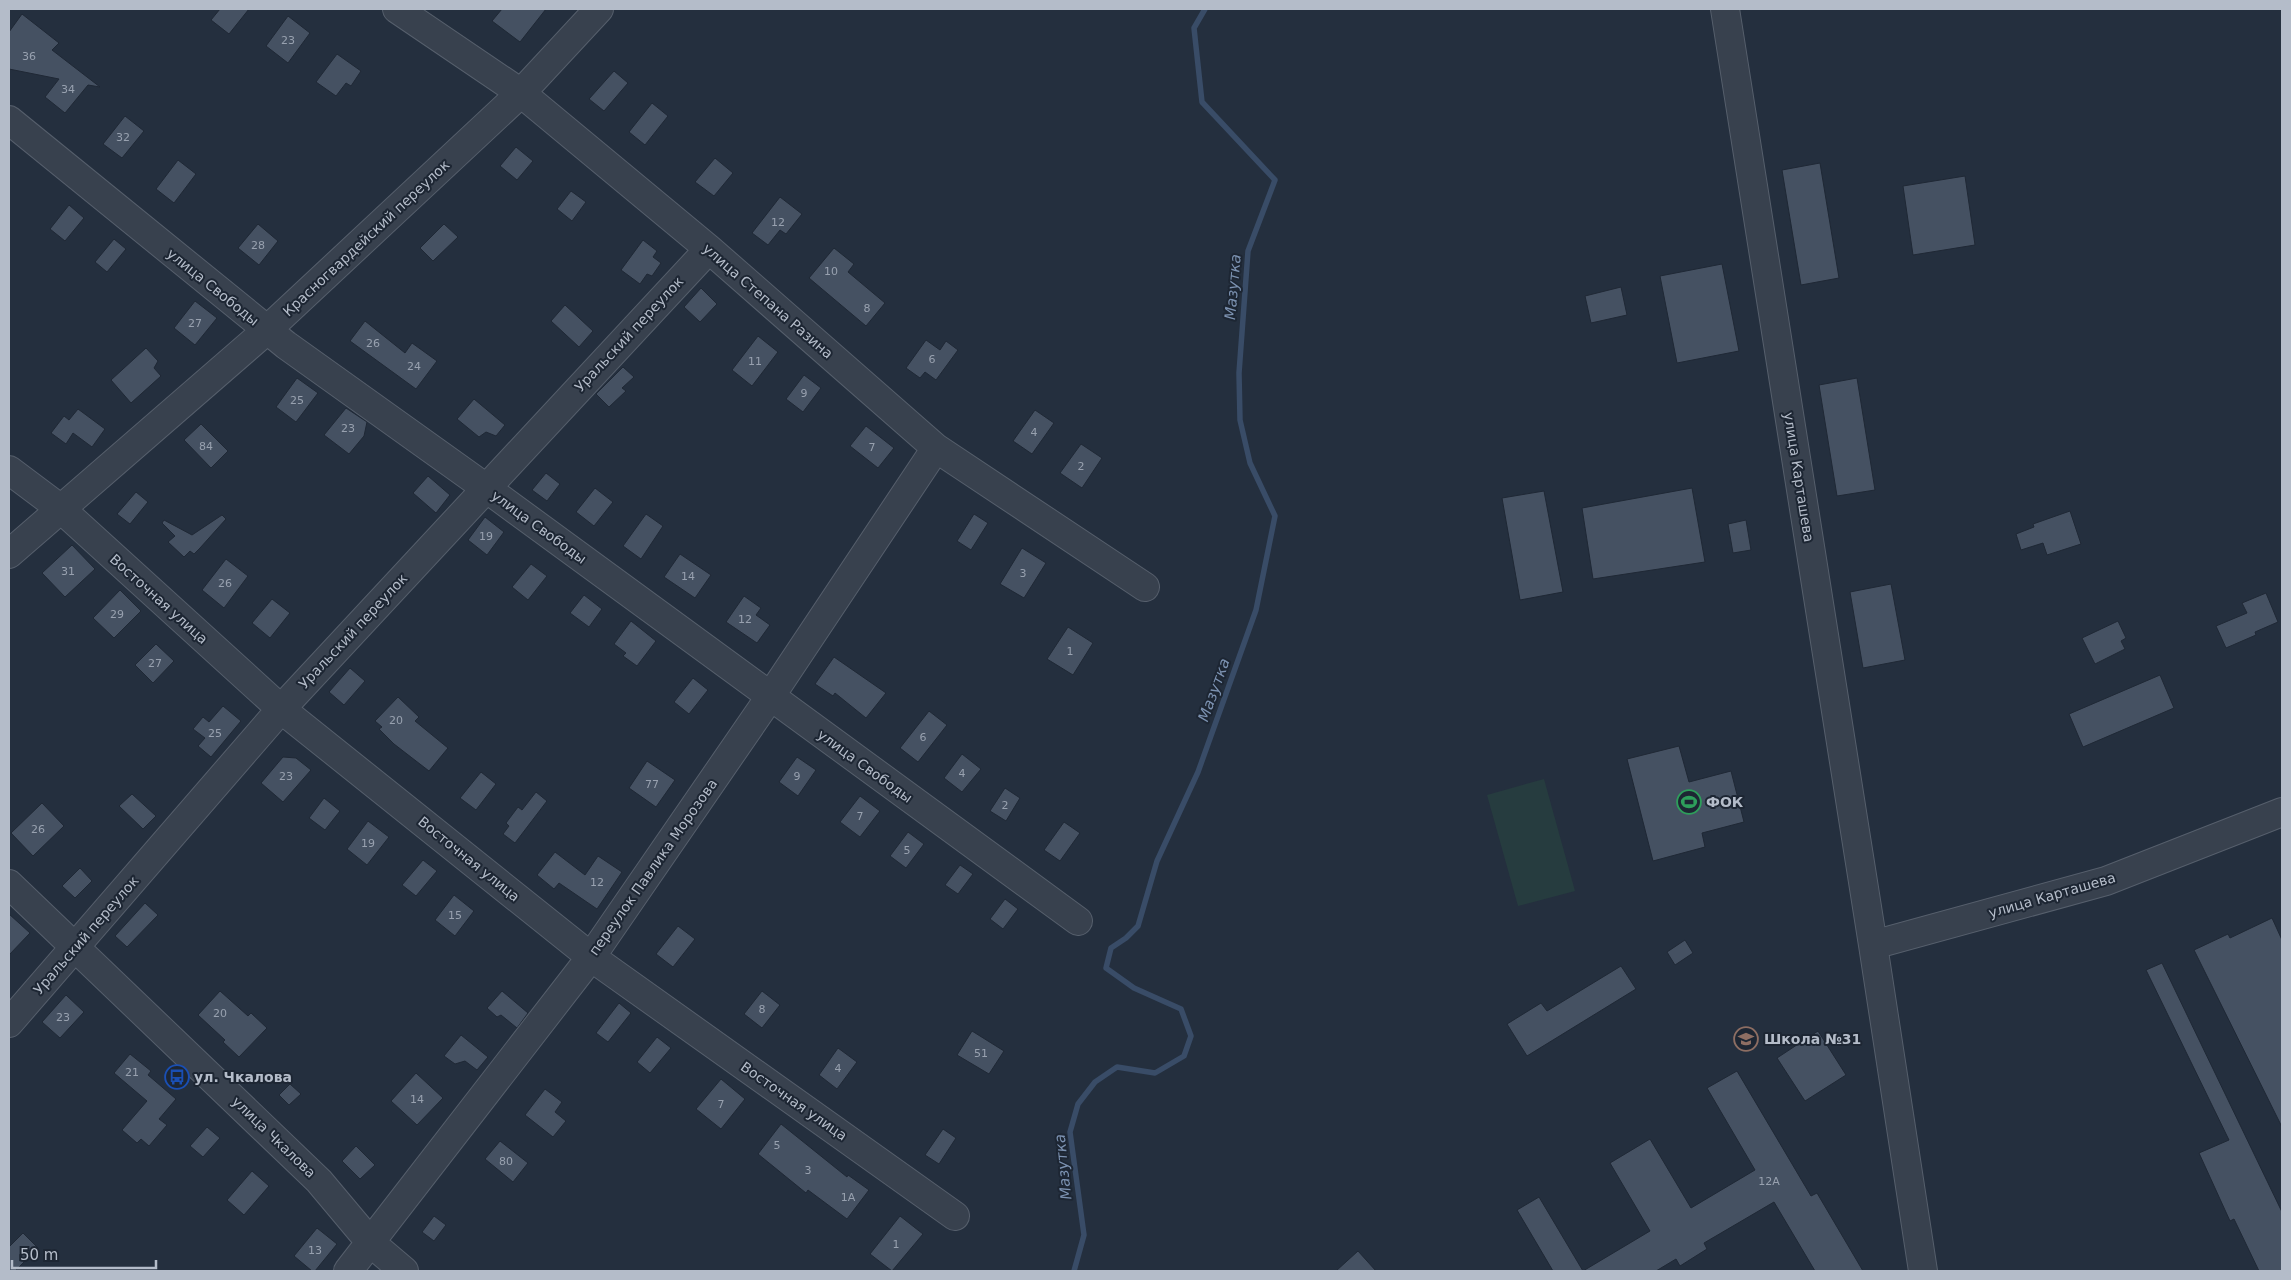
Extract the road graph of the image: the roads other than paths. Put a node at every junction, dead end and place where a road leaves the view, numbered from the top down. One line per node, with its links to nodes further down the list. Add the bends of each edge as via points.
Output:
1 (397, 9): 4 (street, улица Степана Разина)
2 (599, 9): 4 (street, Красногвардейский переулок)
3 (1725, 9): 19 (street, улица Карташева)
4 (521, 93): 6 (street, улица Степана Разина); 7 (street, Красногвардейский переулок)
5 (9, 120): 7 (street, улица Свободы)
6 (709, 249): 8 (street, улица Степана Разина); 10 (street, Уральский переулок)
7 (267, 330): 10 (street, улица Свободы); 11 (street, Красногвардейский переулок)
8 (936, 448): 13 (street, улица Степана Разина); 14 (street, переулок Павлика Морозова)
9 (9, 470): 11 (street, Восточная улица)
10 (486, 488): 14 (street, улица Свободы); 15 (street, Уральский переулок)
11 (61, 509): 12 (street, Красногвардейский переулок); 15 (street, Восточная улица)
12 (9, 554)
13 (1145, 587)
14 (770, 696): 18 (street, улица Свободы); 21 (street, переулок Павлика Морозова)
15 (280, 709): 20 (street, Уральский переулок); 21 (street, Восточная улица)
16 (2282, 812): 19 (street, улица Карташева, via 2106,881)
17 (9, 884): 20 (street, улица Чкалова)
18 (1078, 921)
19 (1873, 945): 27 (street, улица Карташева)
20 (76, 947): 22 (street, Уральский переулок); 24 (street, улица Чкалова, via 319,1181)
21 (591, 957): 23 (street, Восточная улица); 24 (street, переулок Павлика Морозова)
22 (9, 1023)
23 (955, 1216)
24 (371, 1243): 25 (street, переулок Павлика Морозова); 26 (street, улица Чкалова)
25 (348, 1271)
26 (404, 1271)
27 (1923, 1271)

